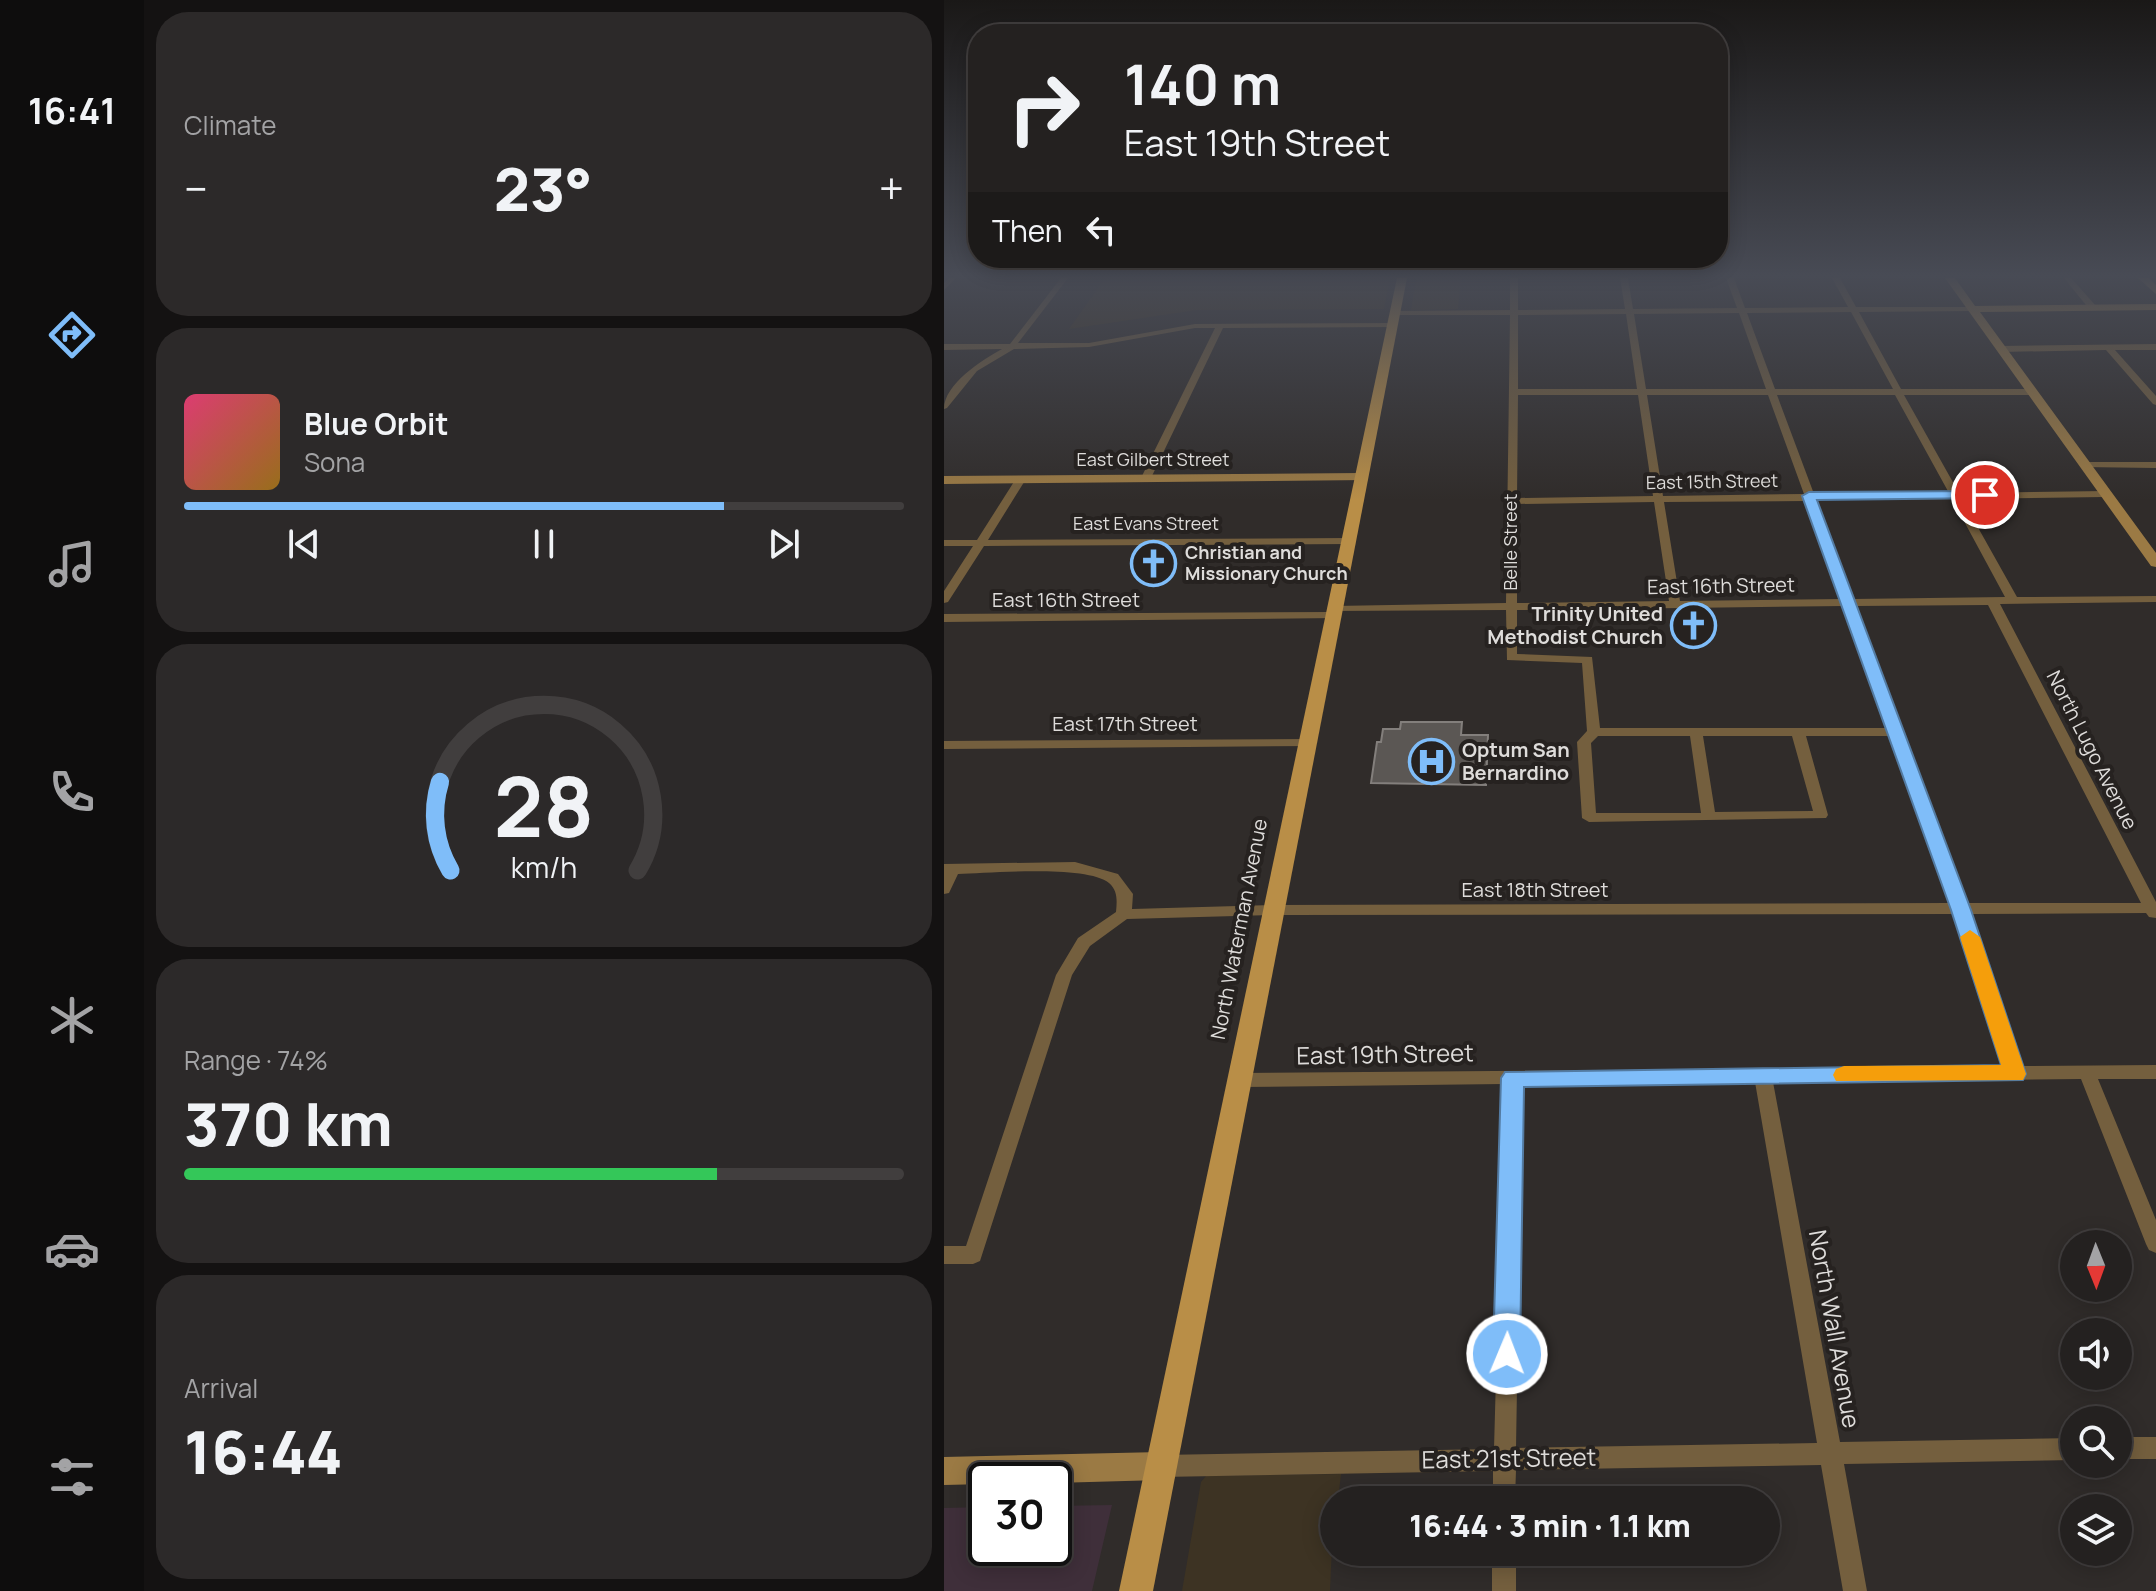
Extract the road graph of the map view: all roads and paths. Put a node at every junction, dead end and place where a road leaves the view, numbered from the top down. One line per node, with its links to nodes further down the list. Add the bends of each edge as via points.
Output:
1 (1001, 352): 16 (street, via 980,364)
2 (1207, 352): 20 (street)
3 (1387, 352): 19 (main road, North Waterman Avenue)
4 (1512, 352): 10 (street, Belle Street)
5 (1636, 352): 11 (street)
6 (1757, 352): 12 (street)
7 (1877, 352): 14 (street)
8 (2002, 352): 13 (street)
9 (2113, 352): 15 (street)
10 (1512, 392): 11 (street); 27 (street, Belle Street)
11 (1642, 392): 12 (street); 26 (street)
12 (1771, 392): 14 (street); 25 (street)
13 (2031, 392): 14 (street); 17 (street)
14 (1900, 393): 24 (street)
15 (2156, 402)
16 (944, 406)
17 (2084, 465): 18 (street); 23 (street)
18 (2156, 465)
19 (1362, 477): 20 (street, East Gilbert Street); 28 (main road, North Waterman Avenue)
20 (1146, 478): 21 (street, East Gilbert Street)
21 (1021, 479): 22 (street, East Gilbert Street); 30 (street)
22 (944, 480)
23 (2105, 494): 24 (street, East 15th Street); 31 (street)
24 (1956, 495): 25 (street, East 15th Street); 35 (street)
25 (1809, 496): 26 (street, East 15th Street); 36 (street)
26 (1661, 500): 27 (street, East 15th Street); 37 (street)
27 (1512, 501): 38 (street, Belle Street)
28 (1349, 541): 30 (street, East Evans Street); 39 (main road, North Waterman Avenue)
29 (944, 543): 30 (street, East Evans Street)
30 (981, 543): 33 (street)
31 (2156, 563)
32 (2156, 599): 35 (street, East 16th Street)
33 (944, 600)
34 (1992, 601): 35 (street, East 16th Street); 36 (street, East 16th Street); 52 (street, North Lugo Avenue)
35 (2013, 601)
36 (1851, 603): 37 (street, East 16th Street); 43 (street)
37 (1675, 605): 38 (street, East 16th Street)
38 (1511, 607): 39 (street, East 16th Street); 41 (street, Belle Street, via 1511,657 1588,660)
39 (1333, 612): 40 (street, East 16th Street); 45 (main road, North Waterman Avenue)
40 (944, 618)
41 (1594, 732): 44 (street); 47 (street, via 1584,742 1589,818)
42 (1798, 732): 43 (street); 44 (street); 47 (street, via 1821,815)
43 (1895, 732): 51 (street)
44 (1697, 739): 47 (street)
45 (1307, 743): 46 (street, East 17th Street); 50 (main road, North Waterman Avenue)
46 (944, 745)
47 (1709, 817)
48 (949, 869): 49 (street); 53 (street, via 1075,867 1113,878 1125,894)
49 (944, 889)
50 (1273, 910): 51 (street, East 18th Street); 53 (street, East 18th Street); 59 (main road, North Waterman Avenue)
51 (1961, 910): 52 (street, East 18th Street); 56 (street)
52 (2154, 911)
53 (1124, 914): 61 (street, via 1084,942 1064,975 973,1255)
54 (2156, 1072): 55 (street, East 19th Street)
55 (2087, 1073): 56 (street, East 19th Street); 60 (street)
56 (2015, 1074): 57 (street, East 19th Street)
57 (1763, 1076): 58 (street, East 19th Street); 65 (street, North Wall Avenue)
58 (1513, 1078): 59 (street, East 19th Street); 66 (street)
59 (1239, 1080): 67 (main road, North Waterman Avenue)
60 (2156, 1244)
61 (944, 1255)
62 (2132, 1448): 63 (street)
63 (2156, 1448)
64 (2060, 1449): 65 (street, East 21st Street)
65 (1830, 1454): 66 (street, East 21st Street); 73 (street, North Wall Avenue)
66 (1505, 1460): 67 (street, East 21st Street); 69 (street)
67 (1161, 1466): 68 (street, East 21st Street); 71 (main road, North Waterman Avenue)
68 (944, 1471)
69 (1504, 1486)
70 (1504, 1566): 72 (street)
71 (1136, 1591)
72 (1504, 1591)
73 (1855, 1591)

